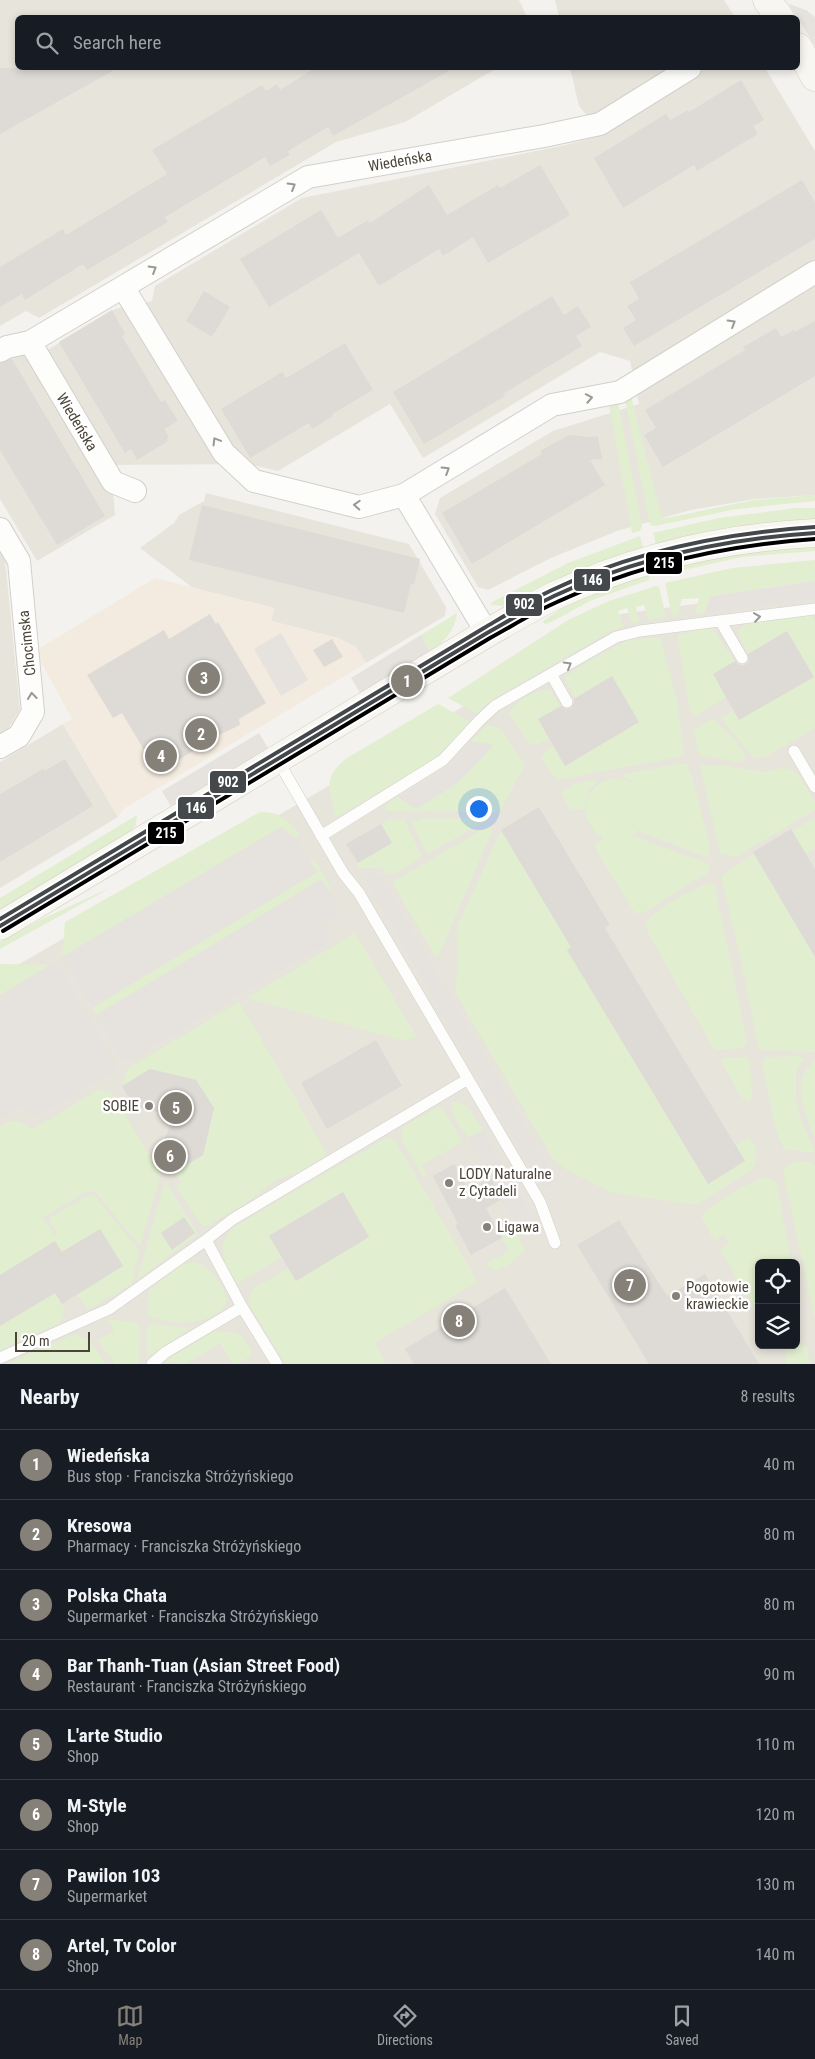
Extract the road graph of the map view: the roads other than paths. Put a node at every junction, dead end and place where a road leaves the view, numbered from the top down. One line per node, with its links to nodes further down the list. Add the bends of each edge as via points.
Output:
1 (800, 51): 3 (street)
2 (687, 70): 5 (street, Wiedeńska, one-way to 2, via 308,177 600,124)
3 (815, 77)
4 (815, 272): 9 (street, one-way to 4, via 552,405 620,392)
5 (123, 287): 6 (street, Wiedeńska); 9 (street, one-way to 5, via 359,507 254,482 224,453)
6 (30, 342): 7 (street, Wiedeńska); 8 (street, Wiedeńska, via 113,482)
7 (0, 351)
8 (135, 491)
9 (404, 495): 14 (street)
10 (0, 529): 18 (street, Chocimska, one-way to 10, via 19,736 33,712 19,561)
11 (815, 533): 14 (street, via 742,540 654,559 553,597)
12 (815, 609): 13 (lane, one-way to 12)
13 (721, 622): 15 (lane); 16 (lane, one-way to 13, via 616,637 640,631)
14 (487, 633): 20 (street)
15 (742, 658)
16 (551, 674): 17 (lane); 22 (lane, via 495,706 443,760)
17 (567, 702)
18 (0, 747)
19 (794, 751): 21 (lane)
20 (277, 759): 22 (lane); 23 (street)
21 (815, 788)
22 (321, 836): 24 (lane, via 359,893)
23 (0, 926)
24 (468, 1079): 25 (lane, via 233,1219); 26 (lane, via 540,1202)
25 (206, 1240): 27 (lane); 28 (lane, via 109,1308)
26 (555, 1243)
27 (242, 1308): 29 (lane, via 166,1352); 30 (lane)
28 (0, 1358)
29 (152, 1364)
30 (277, 1364)

